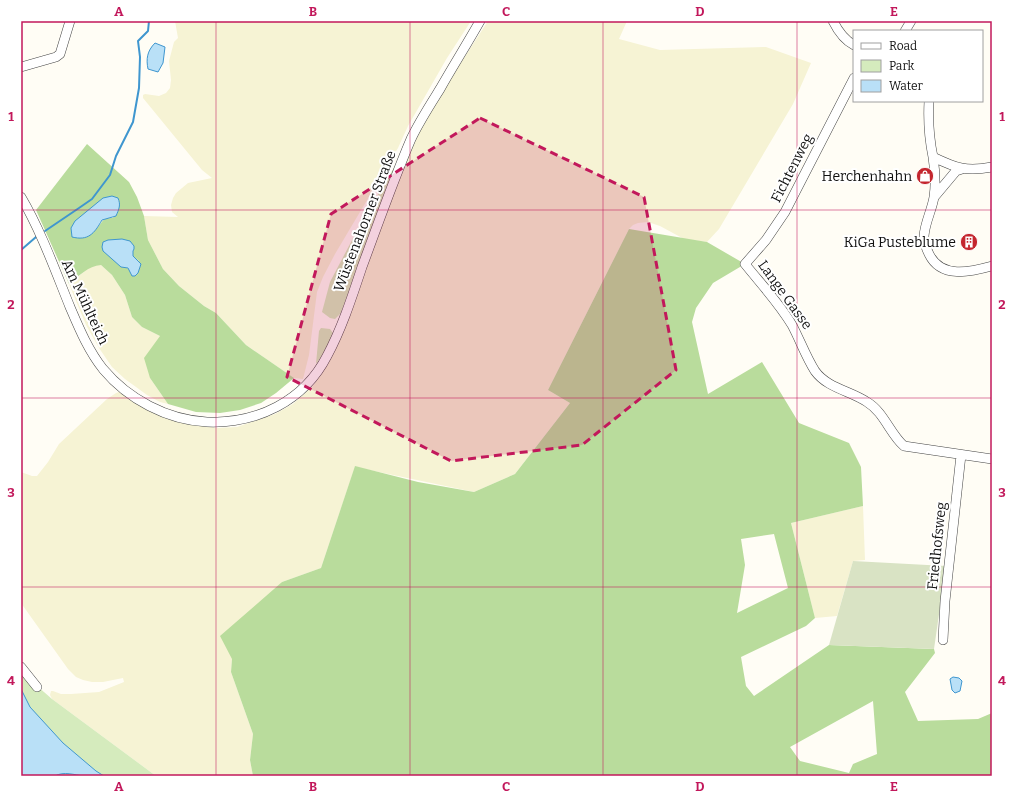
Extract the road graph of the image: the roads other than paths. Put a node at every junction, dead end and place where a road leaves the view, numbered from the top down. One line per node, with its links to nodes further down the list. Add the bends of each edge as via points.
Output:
1 (70, 21): 7 (street, via 60,54)
2 (480, 21): 17 (street, Wüstenahorner Straße, via 413,136 327,356 310,382 300,391 286,402)
3 (833, 21): 6 (street, via 846,40)
4 (911, 21): 5 (street)
5 (906, 30)
6 (853, 44)
7 (21, 67)
8 (853, 80): 15 (street, Fichtenweg, via 785,212 766,240)
9 (928, 102): 10 (street)
10 (933, 157): 12 (street); 13 (street)
11 (992, 167): 12 (street)
12 (962, 169): 13 (street, via 956,171)
13 (935, 196): 16 (street, via 924,240 935,263 943,269 965,272)
14 (21, 197): 17 (street, Am Mühlteich, via 34,221 83,338 115,382 155,409 189,420 218,423)
15 (745, 264): 18 (street, Lange Gasse, via 790,323 815,371 822,379 873,406 898,442 904,446)
16 (992, 266)
17 (261, 415)
18 (961, 455): 19 (street, Lange Gasse); 20 (street, Friedhofsweg)
19 (992, 459)
20 (943, 640)
21 (21, 667): 22 (street)
22 (37, 687)

